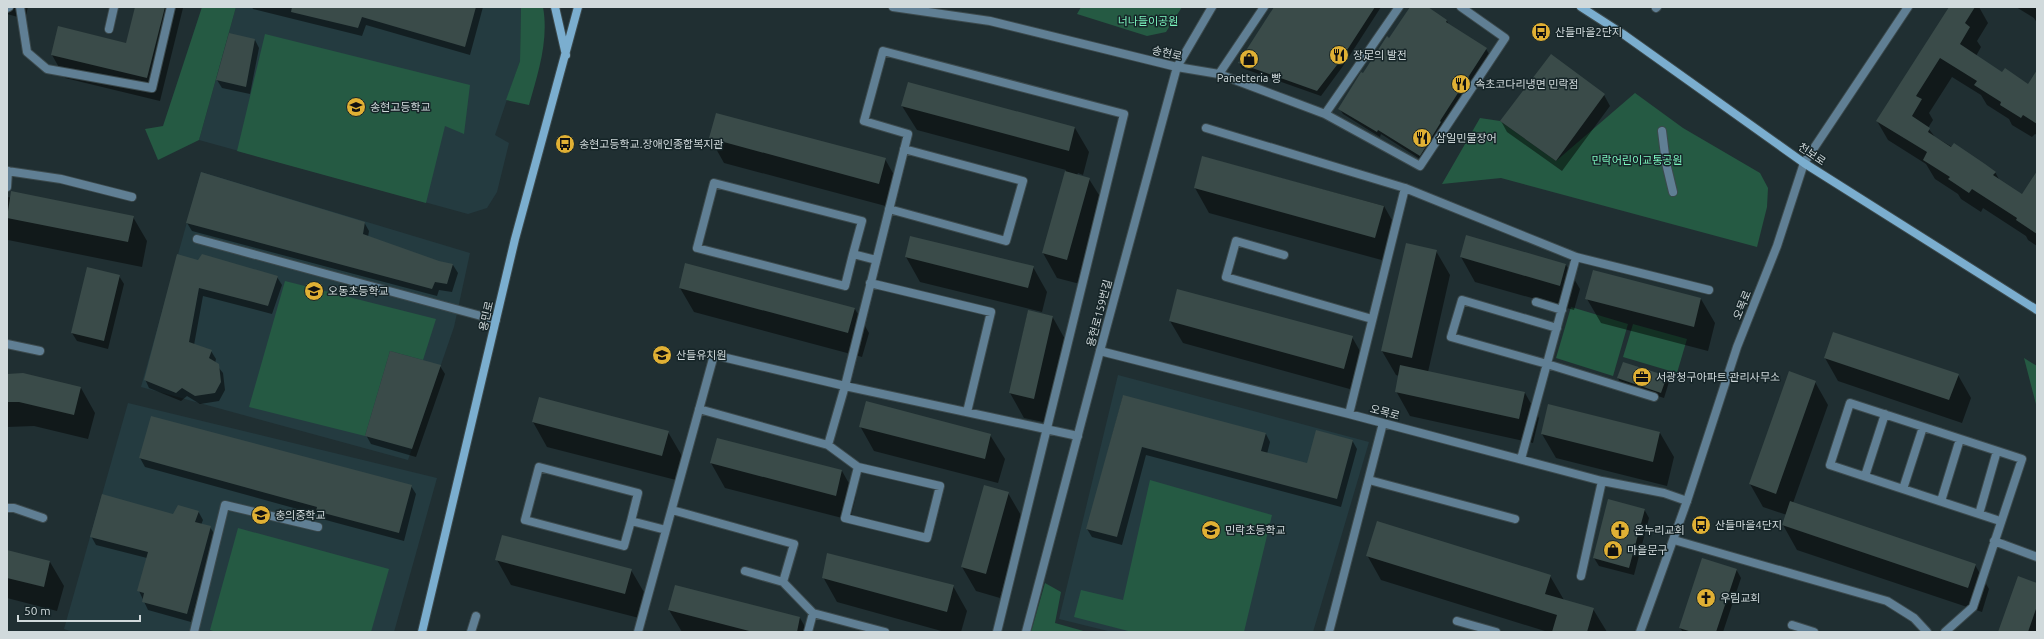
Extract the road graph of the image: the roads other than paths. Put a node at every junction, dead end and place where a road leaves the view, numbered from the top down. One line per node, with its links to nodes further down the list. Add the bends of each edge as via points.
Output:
1 (20, 7): 3 (street, via 27,52 47,69 152,88)
2 (114, 7): 13 (street)
3 (171, 7)
4 (555, 7): 14 (main road)
5 (578, 7): 14 (main road, 용민로)
6 (893, 7): 15 (street, 송현로, via 990,21)
7 (1212, 7): 15 (street, 용현로159번길)
8 (1264, 7): 16 (street)
9 (1399, 7): 17 (street)
10 (1461, 7): 17 (street, 송현로, via 1505,38 1420,166)
11 (1581, 7): 21 (main road, 천보로)
12 (1908, 7): 21 (street, 오목로)
13 (109, 29)
14 (566, 57): 39 (main road, 용민로, via 515,239)
15 (1177, 67): 16 (street, 송현로); 43 (street, 용현로159번길)
16 (1219, 74): 17 (street, 송현로)
17 (1325, 114)
18 (1206, 128): 24 (street)
19 (1662, 131): 25 (street)
20 (904, 148): 27 (street); 27 (street, via 1023,181 1006,241); 53 (street, via 908,134 864,121 884,51 1124,114)
21 (1804, 163): 37 (main road, 천보로); 64 (street, 오목로, via 1777,246 1737,347)
22 (7, 171): 23 (street); 26 (street, via 61,179)
23 (7, 187)
24 (1405, 188): 31 (street); 38 (street)
25 (1673, 192)
26 (132, 197)
27 (889, 208): 32 (street)
28 (197, 239): 39 (street)
29 (854, 254): 29 (street, via 862,221 714,183 697,248 845,286); 32 (street)
30 (1284, 255): 38 (street, via 1236,241 1226,277)
31 (1576, 257): 34 (street); 36 (street)
32 (876, 260): 33 (street)
33 (870, 284): 45 (street); 48 (street, via 991,312)
34 (1709, 290)
35 (1536, 302): 36 (street)
36 (1562, 310): 40 (street)
37 (2037, 310)
38 (1372, 319): 49 (street)
39 (496, 320): 86 (main road, 용민로)
40 (1557, 328): 44 (street); 44 (street, via 1462,300 1451,337)
41 (7, 344): 42 (street)
42 (40, 351)
43 (1100, 351): 49 (street, 오목로); 54 (street, 용현로159번길)
44 (1548, 364): 46 (street); 58 (street)
45 (845, 386): 47 (street, via 714,355); 48 (street); 56 (street)
46 (1654, 397)
47 (699, 410): 56 (street); 67 (street)
48 (967, 412): 53 (street)
49 (1349, 414): 51 (street, 오목로)
50 (1885, 414): 52 (street); 60 (street); 60 (street, via 1850,403 1832,458 1830,465)
51 (1383, 423): 58 (street, 오목로); 61 (street)
52 (1923, 427): 55 (street); 63 (street)
53 (1048, 430): 54 (street); 91 (street)
54 (1078, 436): 92 (street, 용현로159번길)
55 (1960, 439): 57 (street); 65 (street)
56 (828, 445): 59 (street)
57 (1997, 451): 68 (street); 72 (street, via 2022,459)
58 (1521, 460): 62 (street, 오목로)
59 (858, 466): 59 (street, via 845,518 927,538 940,486)
60 (1865, 476): 63 (street)
61 (1369, 480): 70 (street); 93 (street)
62 (1602, 482): 64 (street, 오목로, via 1664,493); 79 (street)
63 (1903, 489): 65 (street)
64 (1687, 501): 75 (street, 오목로)
65 (1941, 501): 68 (street)
66 (7, 508): 69 (street)
67 (672, 510): 74 (street); 80 (street, via 794,544)
68 (1979, 514): 72 (street)
69 (43, 518)
70 (1515, 520)
71 (631, 521): 71 (street, via 638,493 539,467 525,520 624,546); 74 (street)
72 (2000, 521): 76 (street)
73 (318, 526): 85 (street, via 225,505)
74 (666, 530): 88 (street)
75 (1674, 540): 95 (street, 오목로); 97 (street, via 1887,601 1914,618)
76 (1994, 541): 77 (street); 98 (street, via 1973,607)
77 (2037, 557)
78 (745, 571): 80 (street)
79 (1581, 576)
80 (783, 582): 81 (street)
81 (813, 613): 89 (street); 90 (street)
82 (476, 616): 87 (street)
83 (1457, 621): 94 (street)
84 (1792, 625): 96 (street)
85 (194, 632)
86 (422, 632)
87 (471, 632)
88 (638, 632)
89 (808, 632)
90 (885, 632)
91 (997, 632)
92 (1026, 632)
93 (1329, 632)
94 (1496, 632)
95 (1640, 632)
96 (1814, 632)
97 (1927, 632)
98 (1945, 632)

